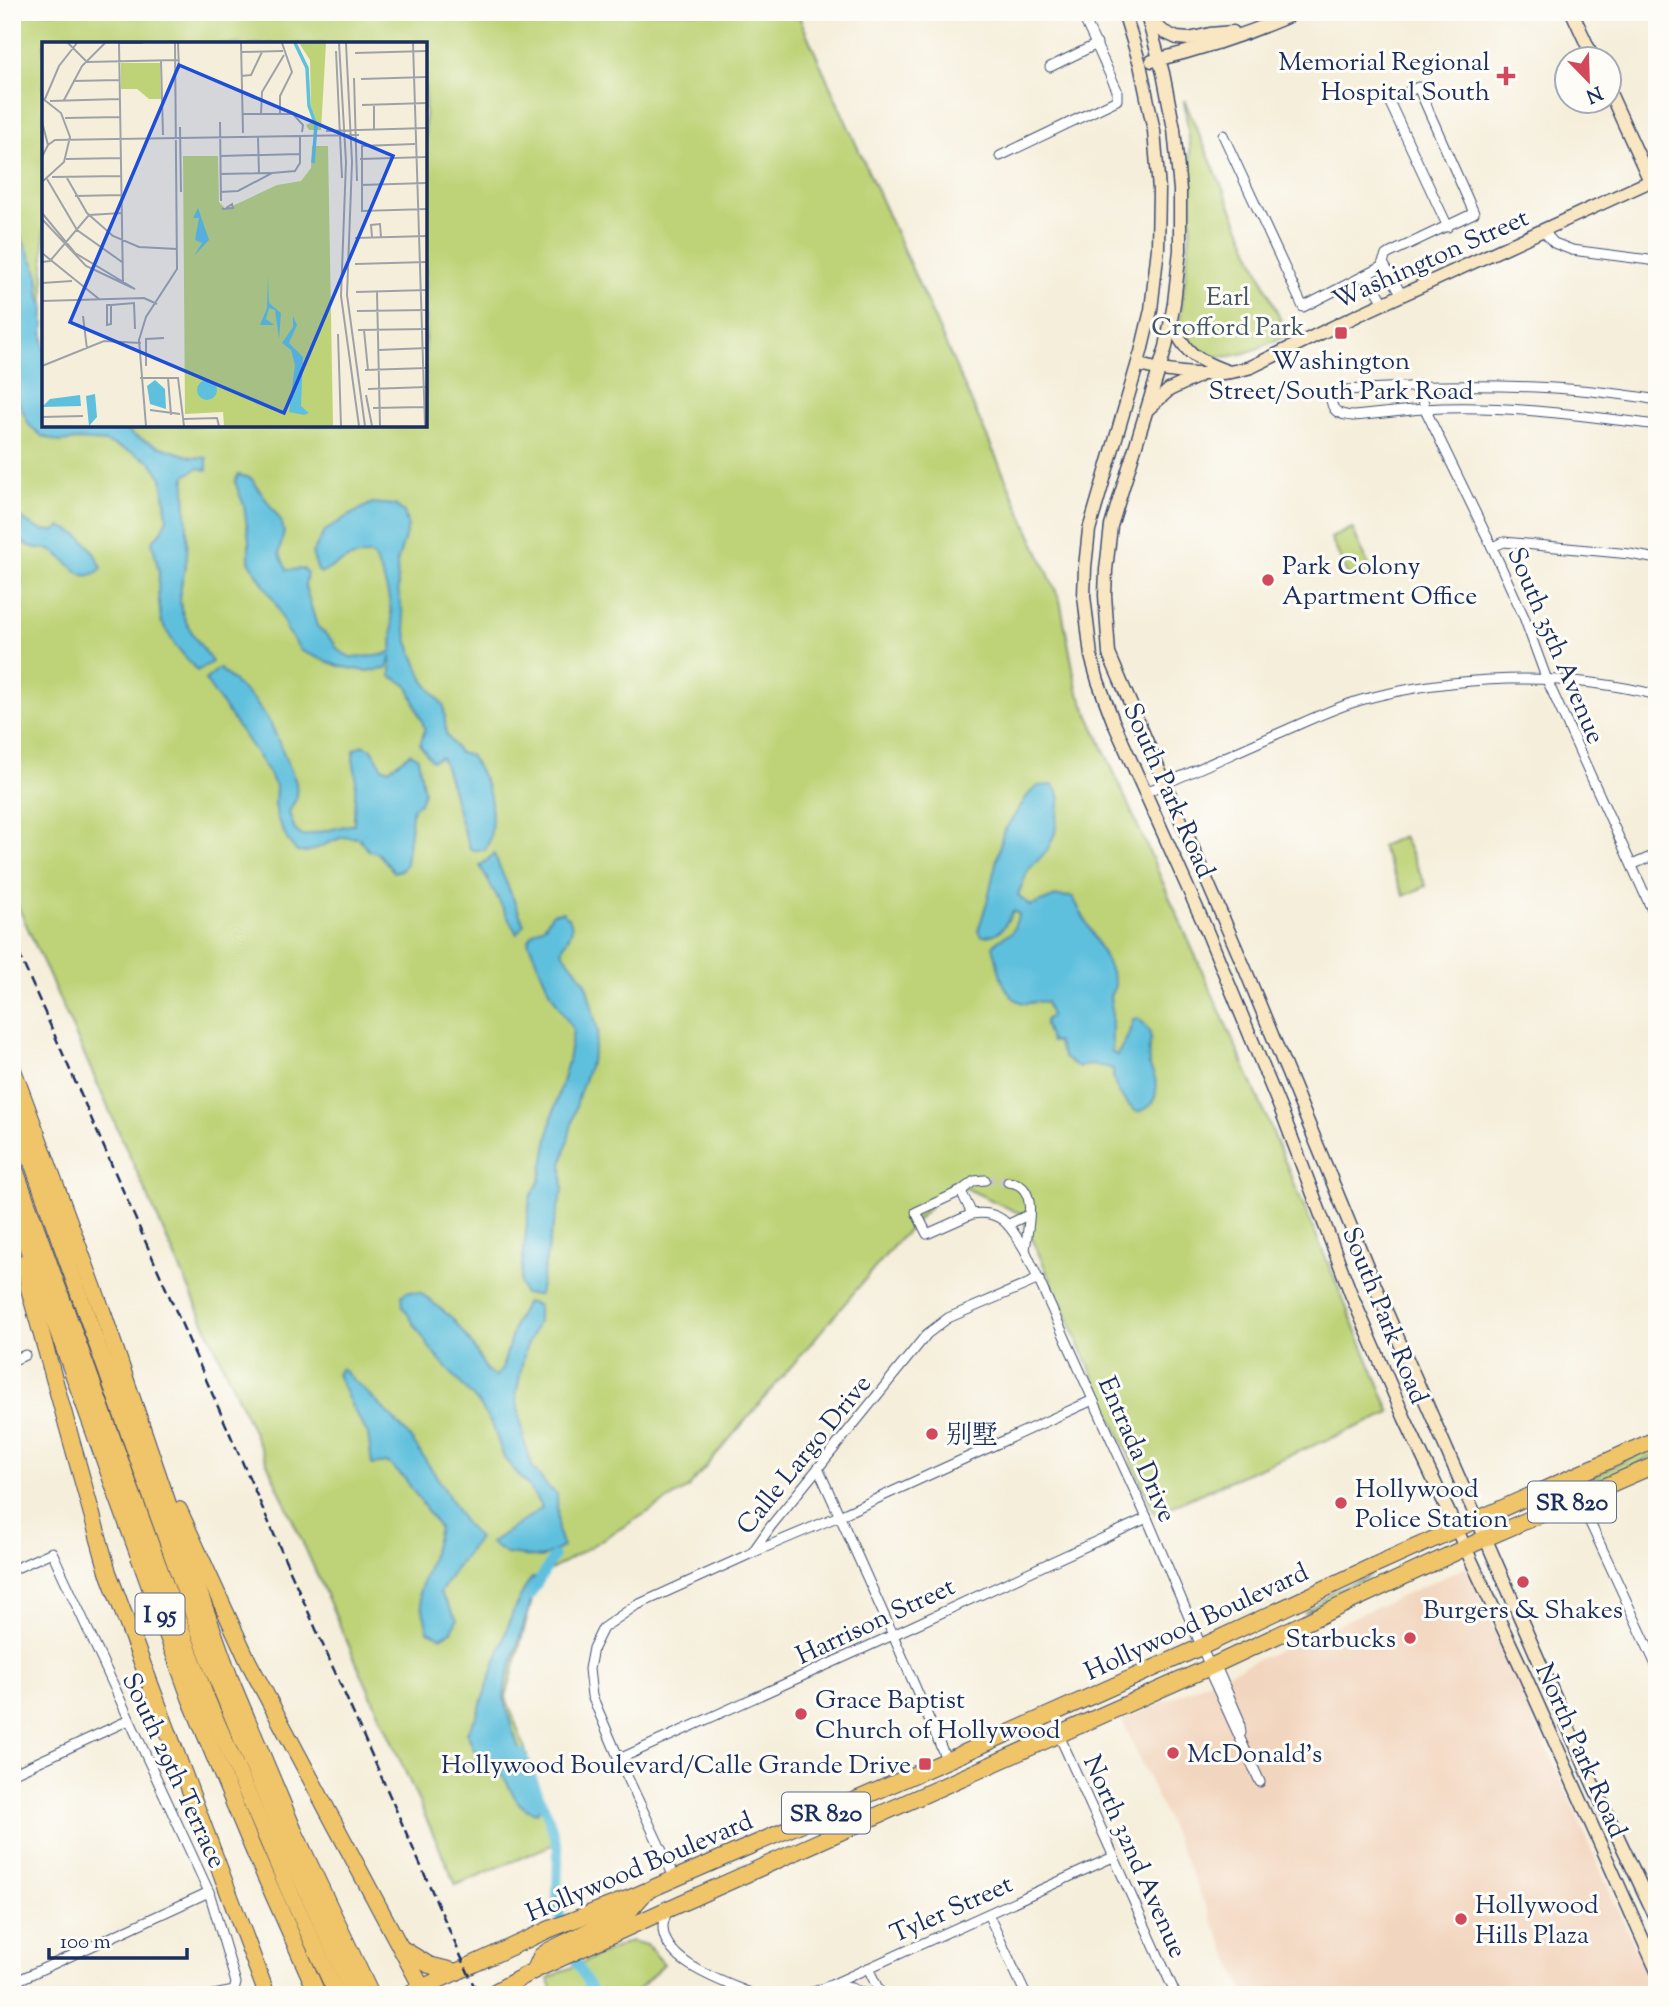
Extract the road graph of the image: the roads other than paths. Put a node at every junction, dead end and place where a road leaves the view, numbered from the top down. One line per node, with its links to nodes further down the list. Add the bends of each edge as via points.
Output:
1 (1081, 12): 7 (street)
2 (1124, 12): 10 (street, South Park Road)
3 (1297, 12): 6 (street)
4 (1572, 12): 8 (street)
5 (1146, 15): 6 (street, via 1177,38); 9 (street, South Park Road)
6 (1251, 31): 9 (street)
7 (1097, 44): 11 (street); 14 (street, via 1117,100)
8 (1588, 46)
9 (1159, 59): 10 (street); 23 (street, South Park Road, via 1174,129 1180,190 1180,250)
10 (1140, 64): 24 (street, South Park Road, via 1154,131 1159,190 1152,310)
11 (1050, 67)
12 (1621, 116): 15 (street)
13 (1223, 135): 20 (street, via 1303,307)
14 (1000, 156)
15 (1653, 180): 17 (street, Washington Street)
16 (1448, 227): 16 (street, via 1389,101 1418,87 1474,213); 19 (street, via 1386,255)
17 (1543, 232): 18 (street, via 1554,243 1572,250); 21 (street, Washington Street)
18 (1657, 261)
19 (1383, 263): 20 (street); 21 (street)
20 (1368, 275): 22 (street)
21 (1402, 295): 22 (street, Washington Street)
22 (1384, 303): 26 (street, Washington Street)
23 (1170, 318): 25 (street, South Park Road); 26 (street, via 1177,337 1196,359)
24 (1138, 365): 25 (street, Washington Street); 38 (street, South Park Road, via 1089,530 1084,596 1098,681)
25 (1158, 370): 27 (street, Washington Street); 31 (street, South Park Road)
26 (1233, 373): 27 (street, Washington Street)
27 (1200, 375): 31 (street, via 1168,390)
28 (1420, 385): 29 (street, via 1486,384); 30 (street, South 35th Avenue); 30 (street, via 1345,390 1331,397 1331,405 1345,416)
29 (1657, 400)
30 (1424, 409): 32 (street, via 1577,414); 33 (street, South 35th Avenue)
31 (1146, 411): 37 (street, South Park Road, via 1111,526 1107,627 1117,675)
32 (1657, 425)
33 (1492, 547): 34 (street, via 1504,542); 35 (street, South 35th Avenue)
34 (1657, 559)
35 (1547, 680): 36 (street, via 1625,686); 37 (street, via 1479,680 1360,700); 40 (street, South 35th Avenue)
36 (1657, 695)
37 (1165, 783): 38 (street); 55 (street, South Park Road)
38 (1146, 792): 56 (street, South Park Road, via 1283,1115)
39 (1657, 854): 40 (street)
40 (1632, 865): 41 (street, South 35th Avenue)
41 (1657, 921)
42 (12, 1068): 61 (highway, I 95)
43 (12, 1106): 100 (highway, via 214,1672)
44 (12, 1161): 100 (highway, via 205,1695 292,1897)
45 (985, 1180): 47 (street, via 974,1181)
46 (1008, 1182): 50 (street, via 1025,1188)
47 (961, 1191): 49 (street); 49 (street, via 916,1212 921,1223 927,1234)
48 (12, 1204): 52 (highway, I 95)
49 (972, 1214): 51 (street, via 994,1215)
50 (1028, 1215): 51 (street); 53 (street)
51 (1009, 1224): 53 (street, Entrada Drive)
52 (20, 1225): 103 (highway, via 29,1289 108,1572); 104 (highway, I 95, via 190,1698)
53 (1025, 1251): 54 (street, Entrada Drive)
54 (1038, 1279): 59 (street, Entrada Drive); 63 (street, Calle Largo Drive, via 948,1318 927,1334)
55 (1391, 1322): 56 (street); 67 (street, South Park Road)
56 (1367, 1333): 68 (street, South Park Road)
57 (24, 1355): 58 (street)
58 (12, 1361)
59 (1093, 1400): 65 (street); 66 (street, Entrada Drive)
60 (1657, 1439): 67 (highway, Hollywood Boulevard / SR 820)
61 (154, 1461): 93 (highway, via 248,1661); 100 (highway, I 95, via 232,1681 294,1831)
62 (1657, 1464): 64 (highway, Hollywood Boulevard / SR 820)
63 (818, 1468): 65 (street); 71 (street, Calle Largo Drive)
64 (1579, 1499): 69 (highway, Hollywood Boulevard / SR 820); 76 (street)
65 (839, 1516): 71 (street); 73 (street)
66 (1147, 1518): 73 (street, Harrison Street); 74 (street, Entrada Drive)
67 (1477, 1519): 68 (highway, Hollywood Boulevard / SR 820); 69 (street, South Park Road)
68 (1456, 1528): 70 (street, South Park Road); 74 (highway, Hollywood Boulevard / SR 820)
69 (1486, 1538): 70 (highway, Hollywood Boulevard / SR 820); 92 (street, North Park Road)
70 (1466, 1548): 75 (highway, Hollywood Boulevard / SR 820); 96 (street, North Park Road)
71 (752, 1553): 80 (street, Calle Largo Drive, via 635,1606 603,1628 589,1669 592,1696)
72 (12, 1570): 77 (street, South 29th Terrace, via 52,1552)
73 (893, 1635): 80 (street, Harrison Street); 81 (street)
74 (1201, 1647): 75 (street, Entrada Drive); 78 (highway, Hollywood Boulevard / SR 820)
75 (1210, 1667): 79 (highway, Hollywood Boulevard / SR 820); 84 (street, Entrada Drive)
76 (1657, 1667)
77 (128, 1720): 83 (street); 89 (street, South 29th Terrace)
78 (1021, 1727): 81 (highway, Hollywood Boulevard / SR 820); 82 (highway, via 985,1751)
79 (1059, 1735): 82 (highway, Hollywood Boulevard / SR 820); 86 (street, North 32nd Avenue)
80 (619, 1759): 87 (street, Calle Largo Drive)
81 (947, 1760): 85 (highway, via 942,1774); 87 (highway, Hollywood Boulevard / SR 820)
82 (979, 1770): 85 (highway, Hollywood Boulevard / SR 820)
83 (12, 1774)
84 (1260, 1782)
85 (922, 1795): 90 (highway, Hollywood Boulevard / SR 820)
86 (1113, 1857): 91 (street, Tyler Street); 113 (street, North 32nd Avenue)
87 (675, 1879): 88 (highway, Hollywood Boulevard / SR 820)
88 (647, 1891): 94 (highway, via 628,1912); 97 (highway, Hollywood Boulevard / SR 820)
89 (209, 1892): 98 (street); 102 (street, South 29th Terrace, via 236,1983 233,1991)
90 (668, 1909): 94 (highway, Hollywood Boulevard / SR 820); 108 (street, via 663,1925 666,1939 683,1959)
91 (988, 1914): 95 (street, Tyler Street); 112 (street)
92 (1657, 1920)
93 (399, 1947): 97 (highway, via 429,1965); 101 (highway)
94 (570, 1947): 107 (highway, Hollywood Boulevard / SR 820)
95 (868, 1968): 99 (street, Tyler Street); 111 (street)
96 (1657, 1971)
97 (457, 1972): 101 (highway, Hollywood Boulevard / SR 820)
98 (12, 1983)
99 (831, 1985): 109 (street, Tyler Street); 110 (street)
100 (348, 1989): 105 (highway, I 95)
101 (423, 1991): 106 (highway, Hollywood Boulevard / SR 820)
102 (214, 1995)
103 (267, 1995)
104 (318, 1995)
105 (371, 1995)
106 (406, 1995)
107 (489, 1995)
108 (755, 1995)
109 (806, 1995)
110 (868, 1995)
111 (881, 1995)
112 (1026, 1995)
113 (1176, 1995)

